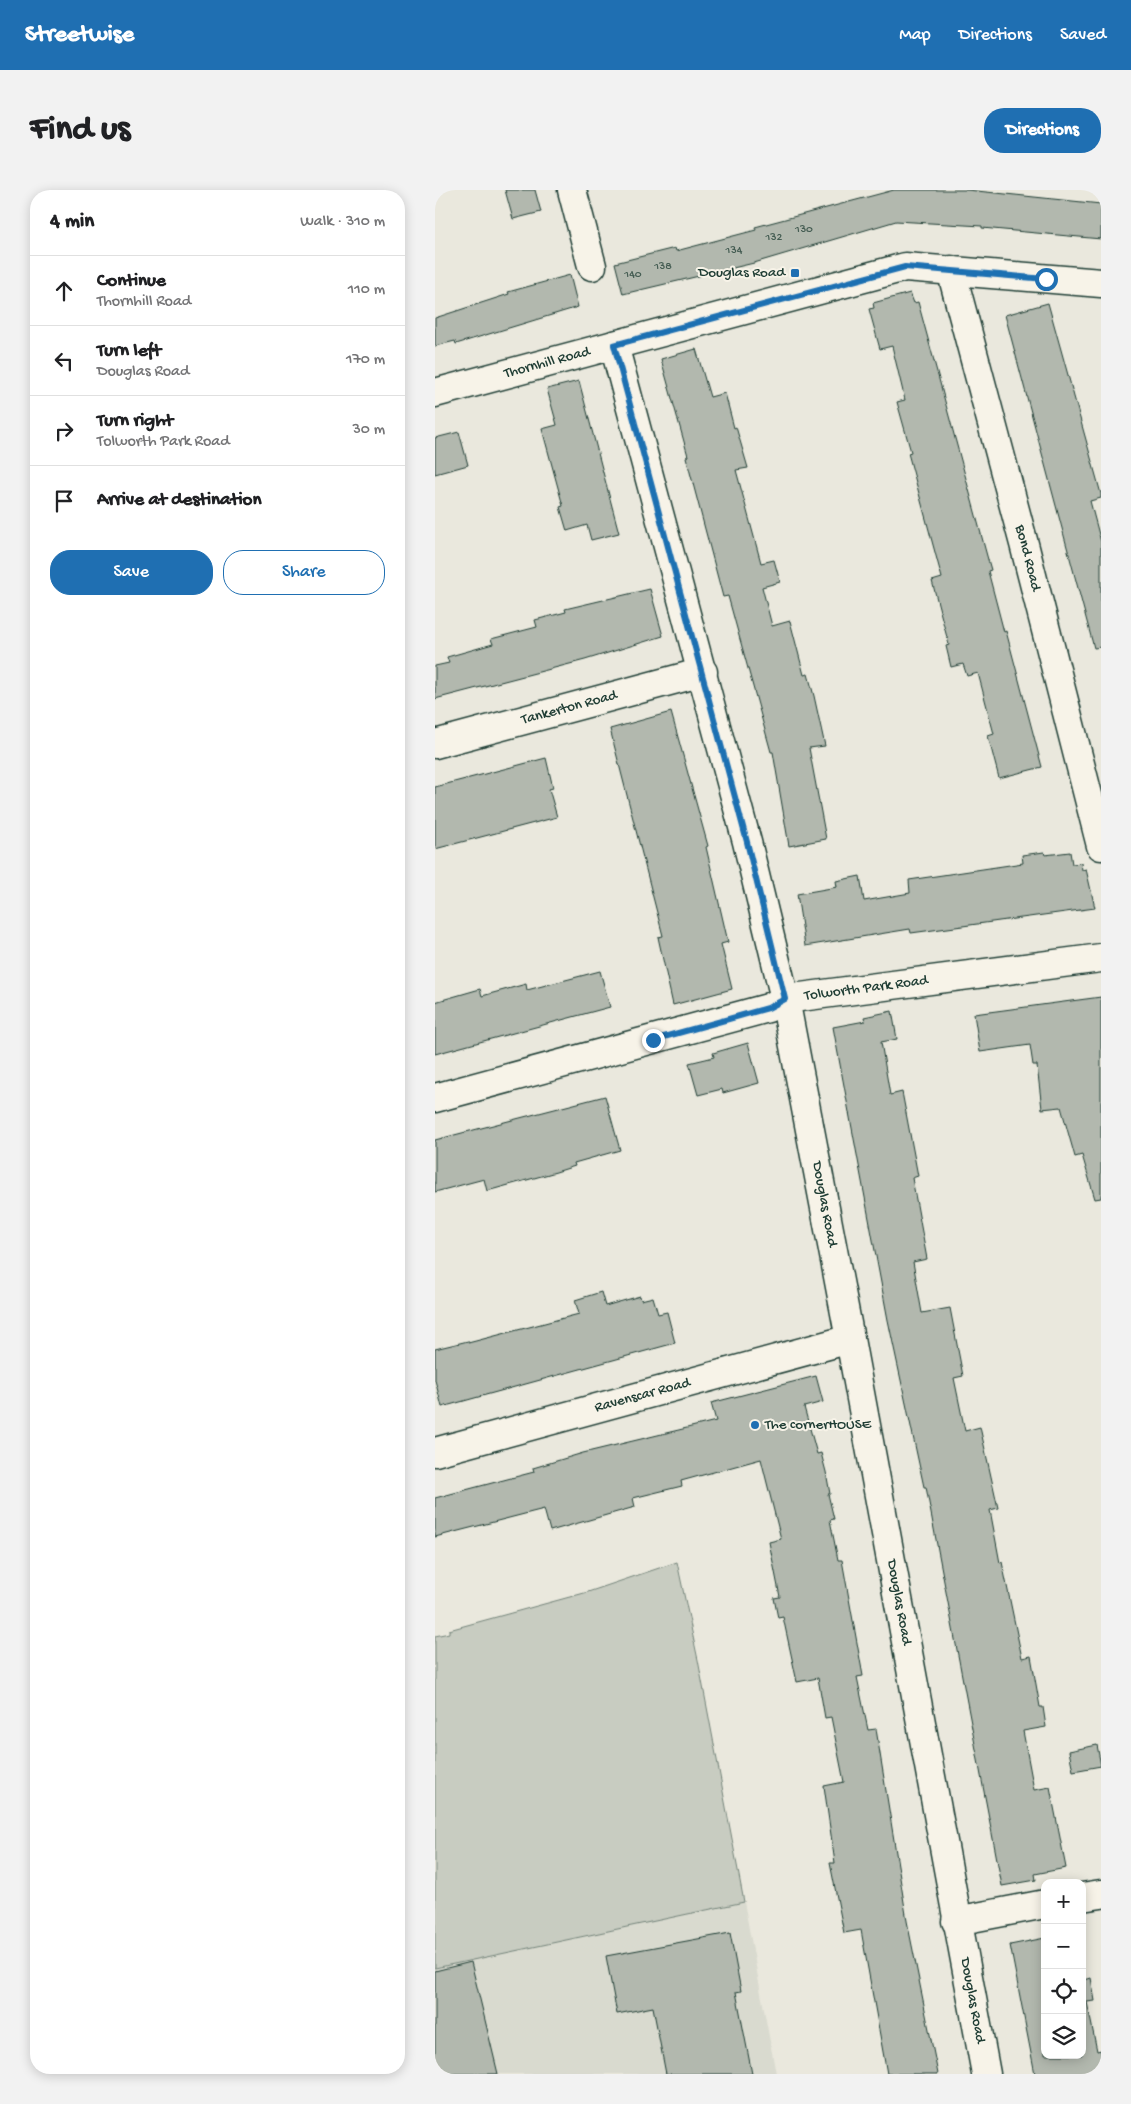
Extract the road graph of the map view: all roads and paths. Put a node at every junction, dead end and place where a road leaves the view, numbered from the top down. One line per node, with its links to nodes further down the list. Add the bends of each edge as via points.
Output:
1 (572, 190): 2 (street)
2 (592, 266)
3 (951, 270): 4 (street, Thornhill Road); 5 (street, Thornhill Road, via 905,267); 9 (street, Bond Road, via 1025,544)
4 (1101, 283)
5 (614, 345): 6 (street, Thornhill Road); 7 (street, Douglas Road)
6 (435, 393)
7 (703, 672): 8 (street, Tankerton Road); 11 (street, Douglas Road)
8 (435, 744)
9 (1101, 846)
10 (1101, 958): 11 (street, Tolworth Park Road)
11 (785, 999): 12 (street, Tolworth Park Road, via 768,1008); 13 (street, Douglas Road)
12 (435, 1098)
13 (850, 1339): 14 (street, Ravenscar Road); 18 (street, Douglas Road)
14 (435, 1452)
15 (1101, 1894): 16 (street)
16 (1086, 1896)
17 (1041, 1905): 18 (street)
18 (957, 1921): 19 (street, Douglas Road)
19 (986, 2074)

